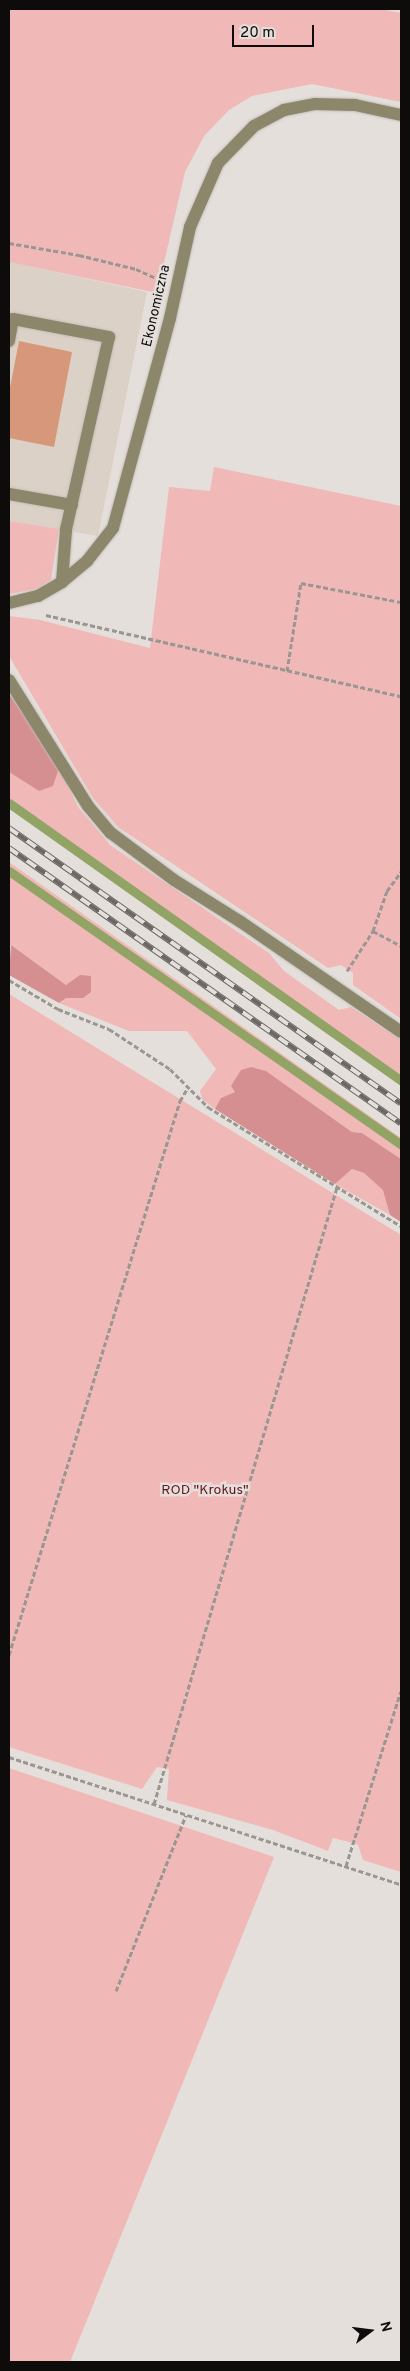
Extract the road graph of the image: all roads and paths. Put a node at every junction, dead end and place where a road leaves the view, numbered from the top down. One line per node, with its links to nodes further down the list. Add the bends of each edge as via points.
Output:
1 (401, 115): 3 (street, Ekonomiczna, via 355,105 314,104 284,110 254,126 218,163 203,193 190,227)
2 (9, 243): 3 (path, via 136,269)
3 (177, 287): 7 (street, Ekonomiczna, via 113,528 86,561)
4 (9, 341): 6 (street, via 13,320 108,337)
5 (9, 494): 6 (street)
6 (72, 505): 7 (street)
7 (62, 582): 9 (street, Ekonomiczna, via 29,600)
8 (401, 602): 11 (path, via 301,583)
9 (9, 603)
10 (37, 613): 11 (path)
11 (287, 671): 13 (path)
12 (9, 680): 18 (street, via 88,806 111,833 174,880)
13 (401, 696)
14 (401, 872): 15 (path, via 387,891)
15 (373, 931): 16 (path); 18 (path)
16 (401, 946)
17 (9, 980): 20 (path, via 58,1009 109,1029 170,1069)
18 (335, 987): 19 (street)
19 (401, 1032)
20 (188, 1087): 21 (path, via 208,1107); 23 (path, via 180,1101)
21 (337, 1187): 22 (path); 26 (path)
22 (401, 1226)
23 (9, 1654)
24 (401, 1691): 28 (path)
25 (9, 1757): 26 (path)
26 (154, 1804): 27 (path)
27 (186, 1815): 28 (path); 30 (path)
28 (346, 1866): 29 (path)
29 (401, 1884)
30 (116, 1991)

